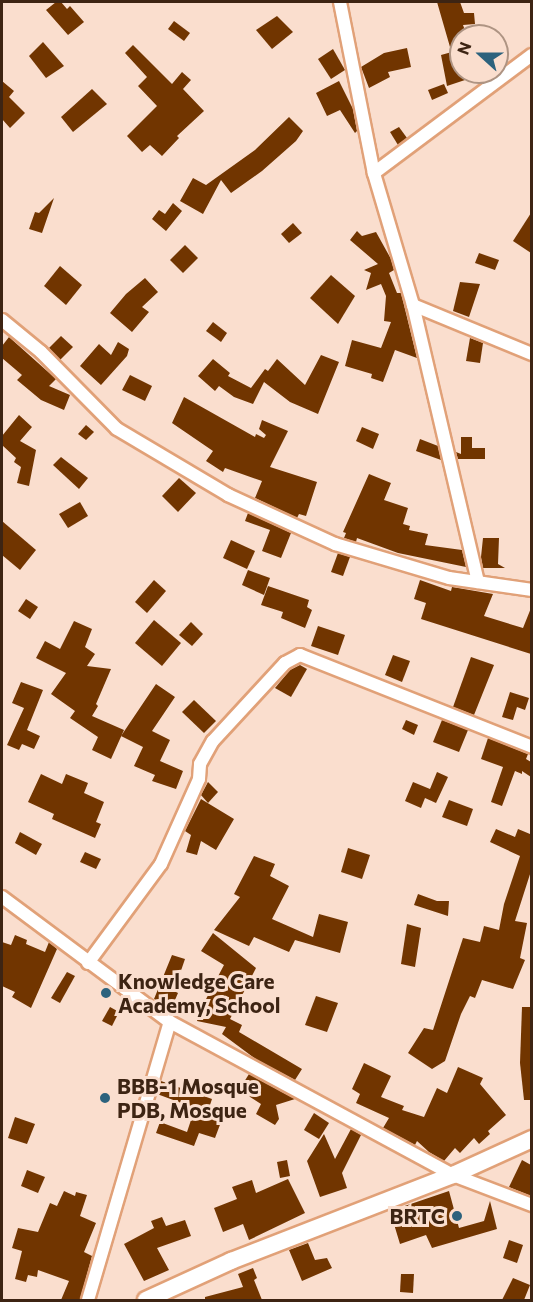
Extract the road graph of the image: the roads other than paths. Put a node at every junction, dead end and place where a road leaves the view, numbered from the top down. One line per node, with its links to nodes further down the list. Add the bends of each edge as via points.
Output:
1 (340, 2): 3 (street)
2 (531, 55): 3 (street)
3 (374, 173): 4 (street)
4 (413, 305): 6 (street); 7 (street)
5 (2, 320): 7 (street, via 41,352 117,429 228,495 335,544 449,578)
6 (531, 354)
7 (478, 582): 8 (street)
8 (531, 590)
9 (531, 747): 11 (street, via 300,655 285,663 213,741 200,764 199,779 161,864)
10 (2, 897): 11 (street)
11 (88, 963): 12 (street)
12 (170, 1022): 14 (street); 16 (street)
13 (531, 1139): 14 (main road)
14 (453, 1175): 15 (street); 17 (main road, via 231,1261)
15 (531, 1204)
16 (88, 1300)
17 (146, 1300)

